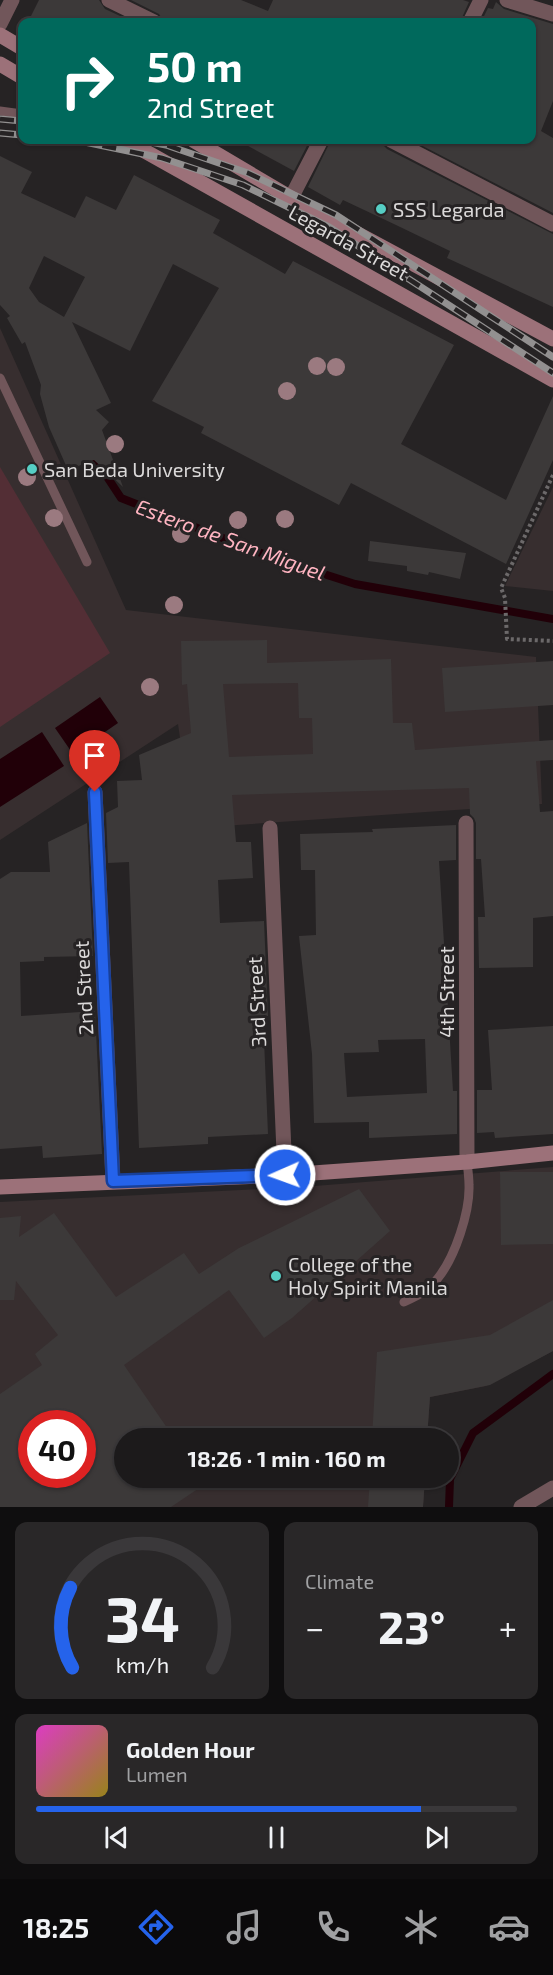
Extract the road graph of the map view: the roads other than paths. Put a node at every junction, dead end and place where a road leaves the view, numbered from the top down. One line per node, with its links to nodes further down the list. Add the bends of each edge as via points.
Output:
1 (12, 0): 8 (street)
2 (109, 0): 6 (street)
3 (481, 0): 7 (street)
4 (507, 0): 5 (street)
5 (553, 14)
6 (146, 18)
7 (472, 18)
8 (0, 24)
9 (0, 35): 10 (main road)
10 (18, 46)
11 (0, 64): 12 (main road)
12 (18, 75)
13 (0, 111): 14 (lane)
14 (18, 113)
15 (132, 144): 23 (main road, Legarda Street)
16 (211, 144): 19 (main road, Legarda Street)
17 (319, 144): 19 (street)
18 (400, 144): 20 (street)
19 (291, 198): 21 (main road, Legarda Street)
20 (553, 224)
21 (553, 339)
22 (0, 378): 24 (lane)
23 (553, 380)
24 (87, 562)
25 (95, 792): 31 (street, 2nd Street)
26 (466, 823): 29 (street, 4th Street)
27 (270, 828): 30 (street, 3rd Street)
28 (553, 1153): 29 (main road)
29 (467, 1162): 30 (main road); 33 (lane, via 470,1187 456,1245 438,1278 420,1295)
30 (285, 1175): 31 (main road)
31 (113, 1181): 32 (main road)
32 (0, 1187)
33 (404, 1302)
34 (553, 1488): 35 (street)
35 (521, 1507)

